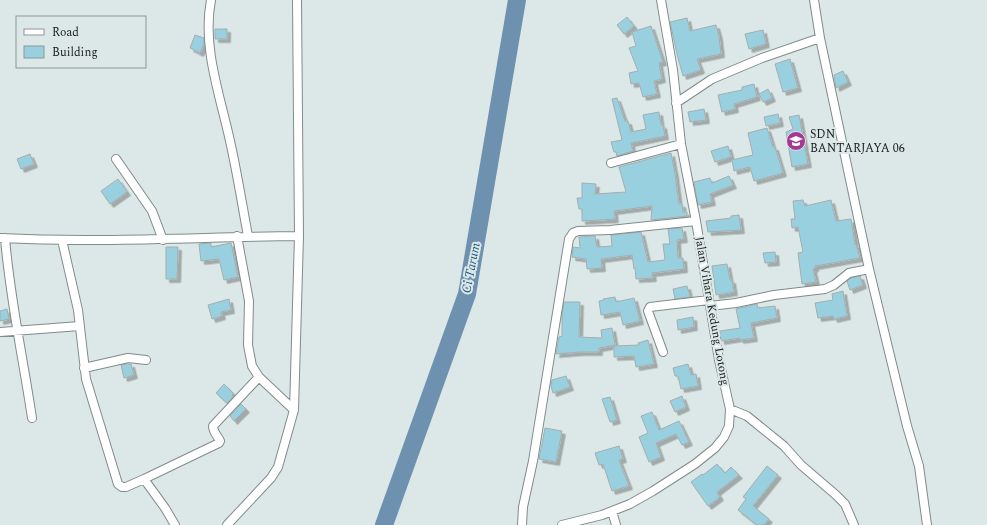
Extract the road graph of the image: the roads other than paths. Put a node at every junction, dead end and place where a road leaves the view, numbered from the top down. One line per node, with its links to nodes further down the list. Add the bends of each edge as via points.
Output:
1 (210, 0): 12 (street, via 210,45 216,84)
2 (297, 0): 13 (street)
3 (661, 0): 6 (street, Jalan Vihara Kedung Lotong)
4 (814, 0): 5 (street)
5 (820, 38): 6 (street, via 712,79); 17 (street)
6 (676, 103): 7 (street, Jalan Vihara Kedung Lotong)
7 (681, 144): 9 (street); 10 (street, Jalan Vihara Kedung Lotong)
8 (116, 159): 16 (street, via 152,211)
9 (611, 163)
10 (696, 221): 18 (street, Jalan Vihara Kedung Lotong); 33 (street, via 578,231 569,239)
11 (237, 236): 12 (street); 16 (street); 25 (street, via 249,301 248,346 252,366)
12 (248, 236): 13 (street)
13 (299, 236): 27 (street)
14 (3, 238): 15 (street); 20 (street)
15 (62, 240): 16 (street); 19 (street)
16 (163, 240)
17 (869, 269): 18 (street, via 848,273 825,289 774,294 736,303); 37 (street, via 919,466)
18 (709, 303): 22 (street, via 650,307 648,311); 26 (street, Jalan Vihara Kedung Lotong)
19 (80, 326): 20 (street); 24 (street)
20 (17, 330): 21 (street); 28 (street)
21 (0, 332)
22 (663, 352)
23 (146, 360): 24 (street, via 128,358)
24 (84, 368): 29 (street, via 118,484 126,487)
25 (259, 377): 27 (street); 29 (street, via 213,426 219,443)
26 (730, 409): 30 (street, Jalan Vihara Kedung Lotong, via 729,426 715,448 653,491); 36 (street, via 747,416 784,446 801,465 845,504)
27 (294, 410): 32 (street, via 278,467 271,478)
28 (32, 418)
29 (144, 479): 31 (street, via 166,508)
30 (612, 511): 34 (street, Jalan Vihara Kedung Lotong); 35 (street)
31 (175, 525)
32 (227, 525)
33 (522, 525)
34 (562, 525)
35 (616, 525)
36 (854, 525)
37 (927, 525)

